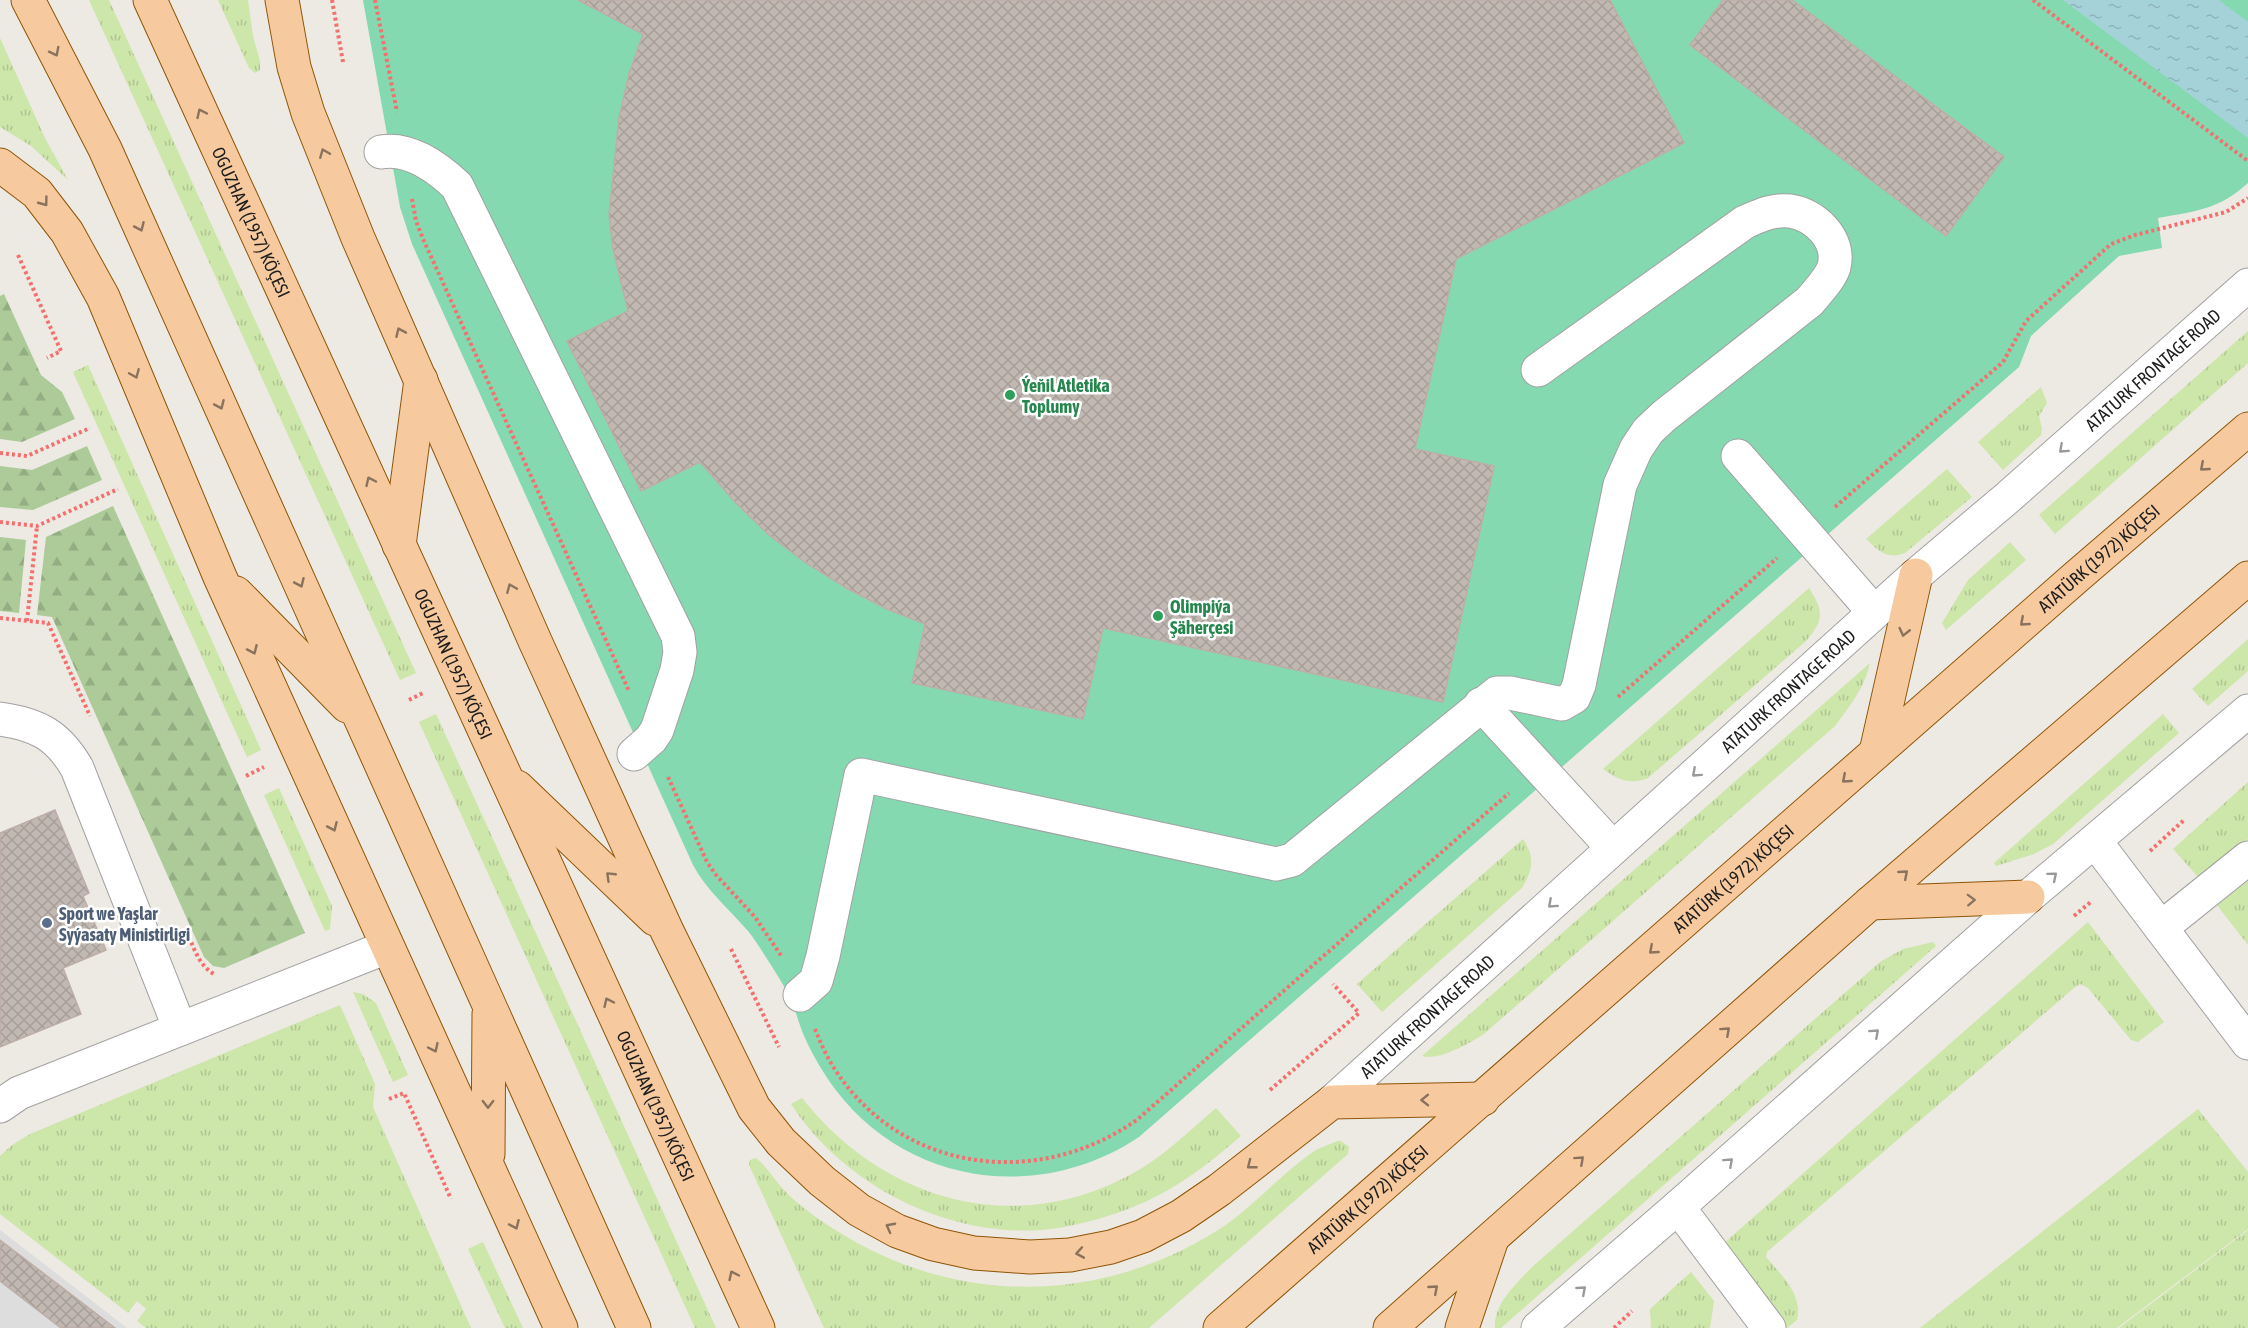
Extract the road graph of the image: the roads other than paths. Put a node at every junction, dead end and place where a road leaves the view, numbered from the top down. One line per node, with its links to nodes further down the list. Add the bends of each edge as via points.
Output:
1 (28, 0): 19 (main road, one-way to 19, via 110,160)
2 (150, 0): 11 (main road, OGUZHAN (1957) KÖÇESI, one-way to 2)
3 (282, 0): 8 (main road, one-way to 3, via 308,113 294,67)
4 (392, 152): 20 (street, via 444,174 456,186 678,636 677,670 657,730)
5 (0, 165): 13 (main road, one-way to 13, via 37,193 67,232 103,297)
6 (2248, 285): 12 (street, ATATURK FRONTAGE ROAD, one-way to 12)
7 (1538, 370): 16 (street, via 1745,222 1769,212 1790,211 1811,219 1827,233 1834,248 1834,267 1810,301 1664,416 1636,449 1620,485 1574,697 1562,704 1497,693)
8 (421, 380): 11 (main road); 29 (main road, one-way to 8)
9 (2248, 429): 21 (main road, ATATÜRK (1972) KÖÇESI, one-way to 21)
10 (1738, 456): 15 (street)
11 (399, 545): 22 (main road, OGUZHAN (1957) KÖÇESI)
12 (1916, 575): 15 (street, ATATURK FRONTAGE ROAD); 21 (main road, one-way to 21)
13 (220, 577): 19 (main road); 30 (main road, one-way to 30)
14 (2248, 578): 27 (main road, one-way to 14)
15 (1874, 612): 24 (street, ATATURK FRONTAGE ROAD, one-way to 24)
16 (1481, 704): 24 (street); 31 (street, via 1284,864 861,775 823,956 816,981)
17 (2248, 711): 23 (street)
18 (0, 719): 33 (street, via 43,731 69,753)
19 (363, 722): 32 (main road)
20 (642, 747)
21 (1876, 752): 35 (main road, ATATÜRK (1972) KÖÇESI, one-way to 35)
22 (503, 773): 29 (main road, one-way to 22); 44 (main road, OGUZHAN (1957) KÖÇESI, one-way to 22)
23 (2096, 841): 26 (street, one-way to 23); 28 (street)
24 (1613, 848): 36 (street, ATATURK FRONTAGE ROAD, one-way to 36)
25 (2248, 858): 28 (street)
26 (2028, 897): 27 (main road, one-way to 26); 39 (street, one-way to 26)
27 (1870, 903): 40 (main road, one-way to 27)
28 (2161, 928): 34 (street)
29 (667, 931): 36 (main road, one-way to 29, via 1220,1190 1143,1236 1070,1255 1030,1257 933,1244 897,1231 859,1210 781,1142 754,1108)
30 (387, 947): 33 (street); 38 (main road, one-way to 38)
31 (800, 994)
32 (489, 1003): 38 (main road, one-way to 38); 43 (main road)
33 (180, 1029): 37 (street, via 19,1093)
34 (2247, 1040)
35 (1483, 1099): 36 (main road, one-way to 36); 45 (main road, ATATÜRK (1972) KÖÇESI)
36 (1332, 1102)
37 (0, 1106)
38 (488, 1165): 42 (main road, one-way to 42)
39 (1678, 1207): 41 (street); 48 (street, one-way to 39)
40 (1492, 1238): 46 (main road, one-way to 40); 47 (main road)
41 (1764, 1326)
42 (561, 1328)
43 (634, 1328)
44 (758, 1328)
45 (1220, 1328)
46 (1390, 1328)
47 (1462, 1328)
48 (1538, 1328)

